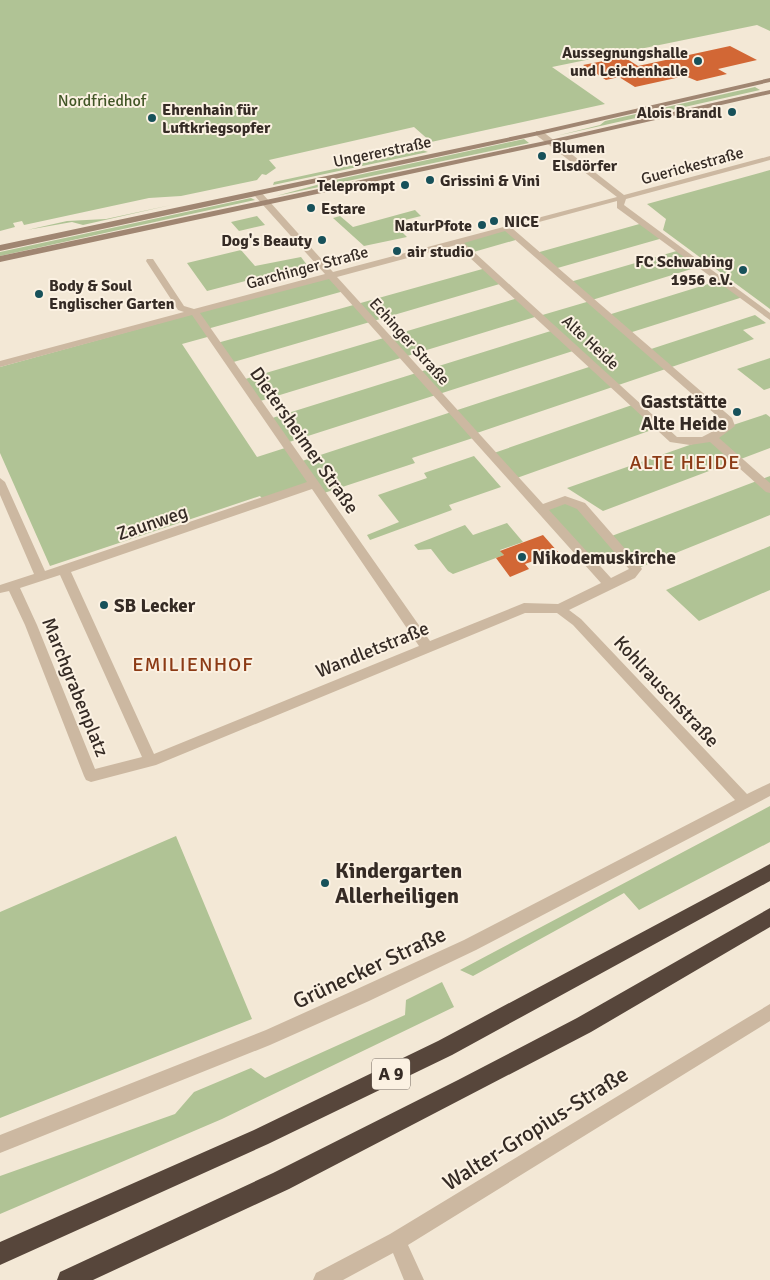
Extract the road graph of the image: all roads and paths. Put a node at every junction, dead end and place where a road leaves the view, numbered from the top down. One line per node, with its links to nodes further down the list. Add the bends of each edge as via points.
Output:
1 (770, 80): 3 (main road, Ungererstraße)
2 (770, 92): 4 (main road, Ungererstraße)
3 (538, 133): 4 (street); 6 (main road, Ungererstraße)
4 (550, 142): 7 (street); 8 (main road, Ungererstraße)
5 (770, 158): 7 (street, Guerickestraße)
6 (257, 193): 8 (street, Echinger Straße); 11 (main road, Ungererstraße)
7 (622, 197): 9 (street, Garchinger Straße); 16 (street, via 620,206)
8 (264, 202): 12 (main road, Ungererstraße); 14 (street, Echinger Straße)
9 (506, 228): 10 (street, Garchinger Straße); 18 (street, Alte Heide, via 728,420 730,426)
10 (457, 241): 14 (street, Garchinger Straße); 18 (street, Alte Heide, via 674,440 691,444)
11 (0, 248)
12 (0, 259)
13 (150, 261): 15 (street, Dietersheimer Straße, via 180,308)
14 (331, 276): 15 (street, Garchinger Straße); 22 (street, Echinger Straße)
15 (195, 313): 17 (street, Garchinger Straße); 20 (street, Dietersheimer Straße)
16 (770, 317)
17 (0, 364)
18 (712, 437): 21 (street)
19 (0, 482): 24 (street)
20 (314, 484): 23 (street, Zaunweg); 28 (street, Dietersheimer Straße)
21 (770, 490)
22 (541, 509): 25 (street, Echinger Straße); 25 (street, via 565,500 580,506 626,556 636,568 631,575)
23 (64, 570): 24 (street, Zaunweg); 29 (street, Marchgrabenplatz)
24 (41, 576): 26 (street, Zaunweg)
25 (609, 584): 27 (street, Wandletstraße)
26 (6, 587): 29 (street, Marchgrabenplatz, via 31,624 91,776)
27 (560, 609): 28 (street, Wandletstraße, via 524,608); 31 (street, Kohlrauschstraße, via 577,622)
28 (426, 646): 29 (street, Wandletstraße)
29 (151, 761)
30 (770, 789): 31 (street, Grünecker Straße)
31 (745, 801): 35 (street, Grünecker Straße, via 470,944 363,995 270,1037)
32 (770, 872): 37 (highway, A 9, via 445,1048 261,1137)
33 (770, 917): 38 (highway, A 9, via 584,1025 473,1083 281,1181)
34 (770, 1012): 36 (street, Walter-Gropius-Straße)
35 (0, 1144)
36 (397, 1241): 39 (street, Walter-Gropius-Straße); 40 (street)
37 (0, 1254)
38 (68, 1280)
39 (323, 1280)
40 (414, 1280)

